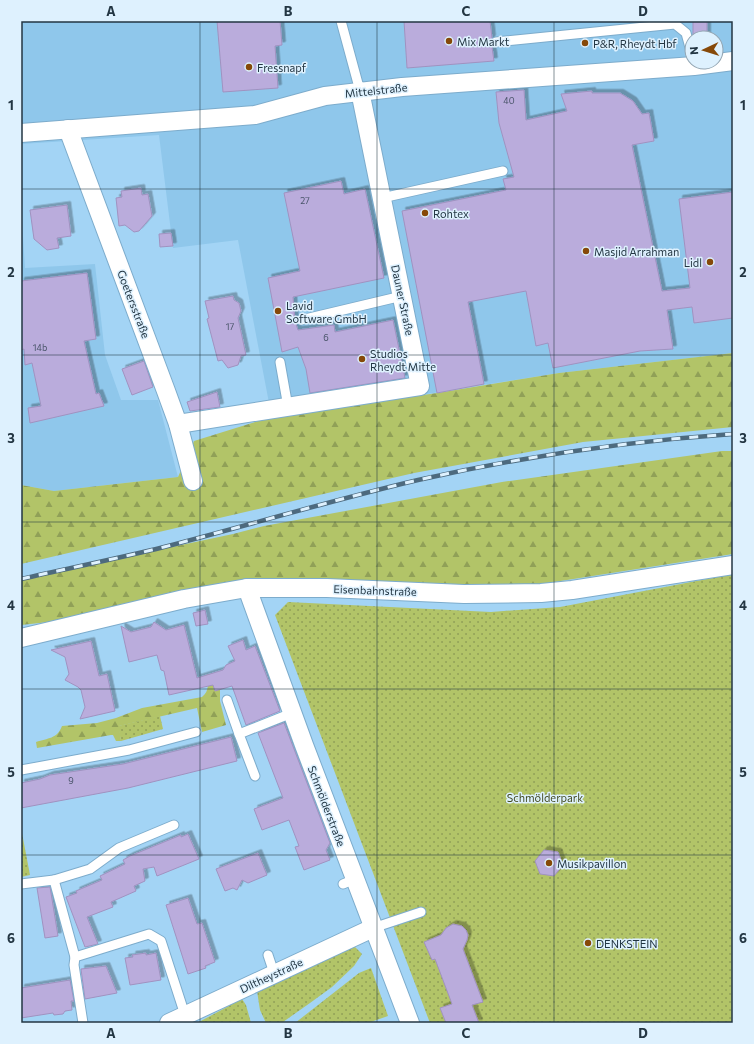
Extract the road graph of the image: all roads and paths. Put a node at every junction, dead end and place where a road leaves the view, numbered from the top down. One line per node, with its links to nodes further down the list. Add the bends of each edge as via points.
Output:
1 (341, 21): 5 (lane)
2 (684, 31): 3 (lane, via 675,24)
3 (496, 42)
4 (684, 62): 5 (street, Mittelstraße)
5 (360, 91): 6 (street, Mittelstraße, via 325,96 255,115); 9 (street, Dauner Straße)
6 (68, 129): 7 (street, Mittelstraße); 14 (street, Goetersstraße)
7 (21, 133)
8 (503, 171): 9 (lane)
9 (382, 198): 10 (street, Dauner Straße)
10 (402, 296): 11 (lane); 13 (street, Dauner Straße, via 420,386)
11 (301, 320)
12 (280, 362): 13 (lane)
13 (288, 407): 14 (street, Dauner Straße)
14 (178, 424): 15 (street, Goetersstraße)
15 (193, 481)
16 (733, 566): 17 (street, Eisenbahnstraße, via 541,593 464,594 327,588)
17 (246, 588): 18 (street, Eisenbahnstraße, via 184,599); 20 (street, Schmölderstraße)
18 (21, 638)
19 (227, 700): 22 (lane)
20 (292, 714): 22 (lane); 29 (street, Schmölderstraße, via 349,882)
21 (196, 732): 23 (lane, via 129,750)
22 (239, 734): 24 (lane)
23 (21, 770)
24 (255, 776)
25 (174, 825): 26 (lane, via 119,848 90,869)
26 (54, 880): 27 (lane); 31 (lane)
27 (21, 884)
28 (421, 912): 29 (lane)
29 (373, 928): 32 (street, Diltheystraße); 35 (street, Schmölderstraße)
30 (268, 955): 32 (lane)
31 (75, 957): 33 (lane, via 149,934 161,941); 34 (lane)
32 (274, 973): 33 (street, Diltheystraße)
33 (177, 1019)
34 (83, 1023)
35 (410, 1023)

